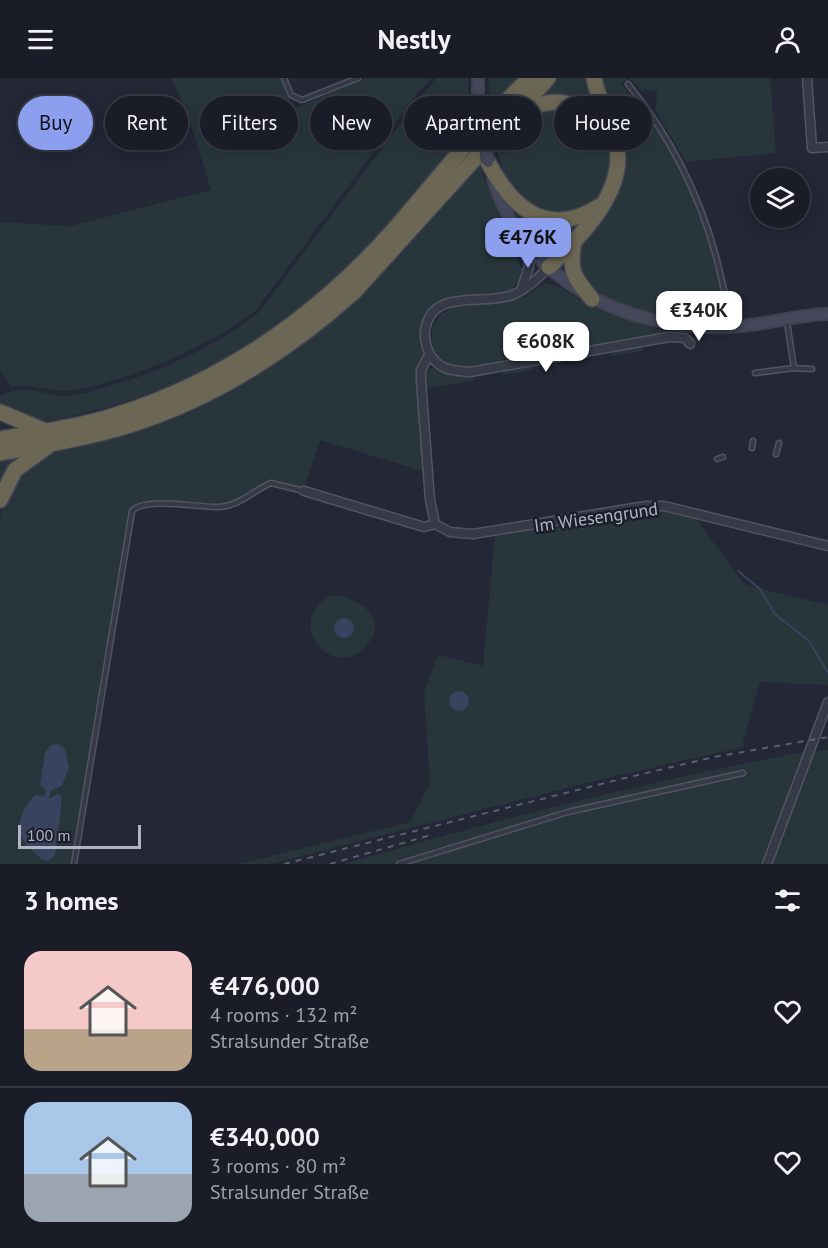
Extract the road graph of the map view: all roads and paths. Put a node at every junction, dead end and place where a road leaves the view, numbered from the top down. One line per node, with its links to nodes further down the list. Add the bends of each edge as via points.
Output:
1 (284, 78): 2 (lane, via 291,94 302,100)
2 (358, 78)
3 (478, 78): 14 (street, bridge)
4 (530, 78): 31 (highway, via 365,260 291,327 216,375 159,401)
5 (548, 78): 9 (highway)
6 (594, 78): 10 (highway)
7 (807, 78): 11 (street, via 812,148)
8 (628, 84): 24 (lane, via 661,127 693,187 706,218)
9 (531, 96)
10 (598, 96)
11 (828, 147)
12 (480, 150): 31 (highway, via 360,285 271,358 217,389 161,414 119,428)
13 (616, 150): 16 (highway, via 619,169)
14 (488, 162): 15 (highway)
15 (497, 184): 16 (highway, via 524,209 544,218 573,218); 18 (street, via 511,220)
16 (601, 205): 17 (highway)
17 (574, 240): 19 (highway); 21 (highway, via 574,277)
18 (527, 244): 19 (street); 20 (street, via 529,273)
19 (549, 267): 20 (street); 21 (street)
20 (520, 291): 26 (street, via 500,298 445,303 427,324)
21 (592, 299): 24 (street, via 669,324)
22 (828, 314): 23 (street)
23 (786, 318): 24 (street); 27 (lane)
24 (731, 327)
25 (690, 345): 26 (street, via 685,338 669,337 470,372 442,367)
26 (429, 355): 42 (street, via 421,370 421,381)
27 (794, 369): 28 (lane); 29 (lane)
28 (812, 369)
29 (755, 373)
30 (0, 412): 31 (highway)
31 (49, 437): 32 (highway); 36 (highway); 41 (highway, via 15,470)
32 (0, 439)
33 (753, 441): 35 (lane)
34 (779, 443): 37 (lane)
35 (752, 448)
36 (0, 453)
37 (776, 454)
38 (723, 457): 39 (lane)
39 (717, 459)
40 (304, 491): 42 (street, Im Wiesengrund, via 424,527); 46 (lane, via 271,483 232,505 145,504 132,511)
41 (0, 500)
42 (435, 524): 43 (street, Im Wiesengrund, via 450,532 473,534 664,506)
43 (828, 546)
44 (828, 702): 48 (street)
45 (743, 773): 47 (lane, via 568,812)
46 (74, 864)
47 (399, 864)
48 (767, 864)

